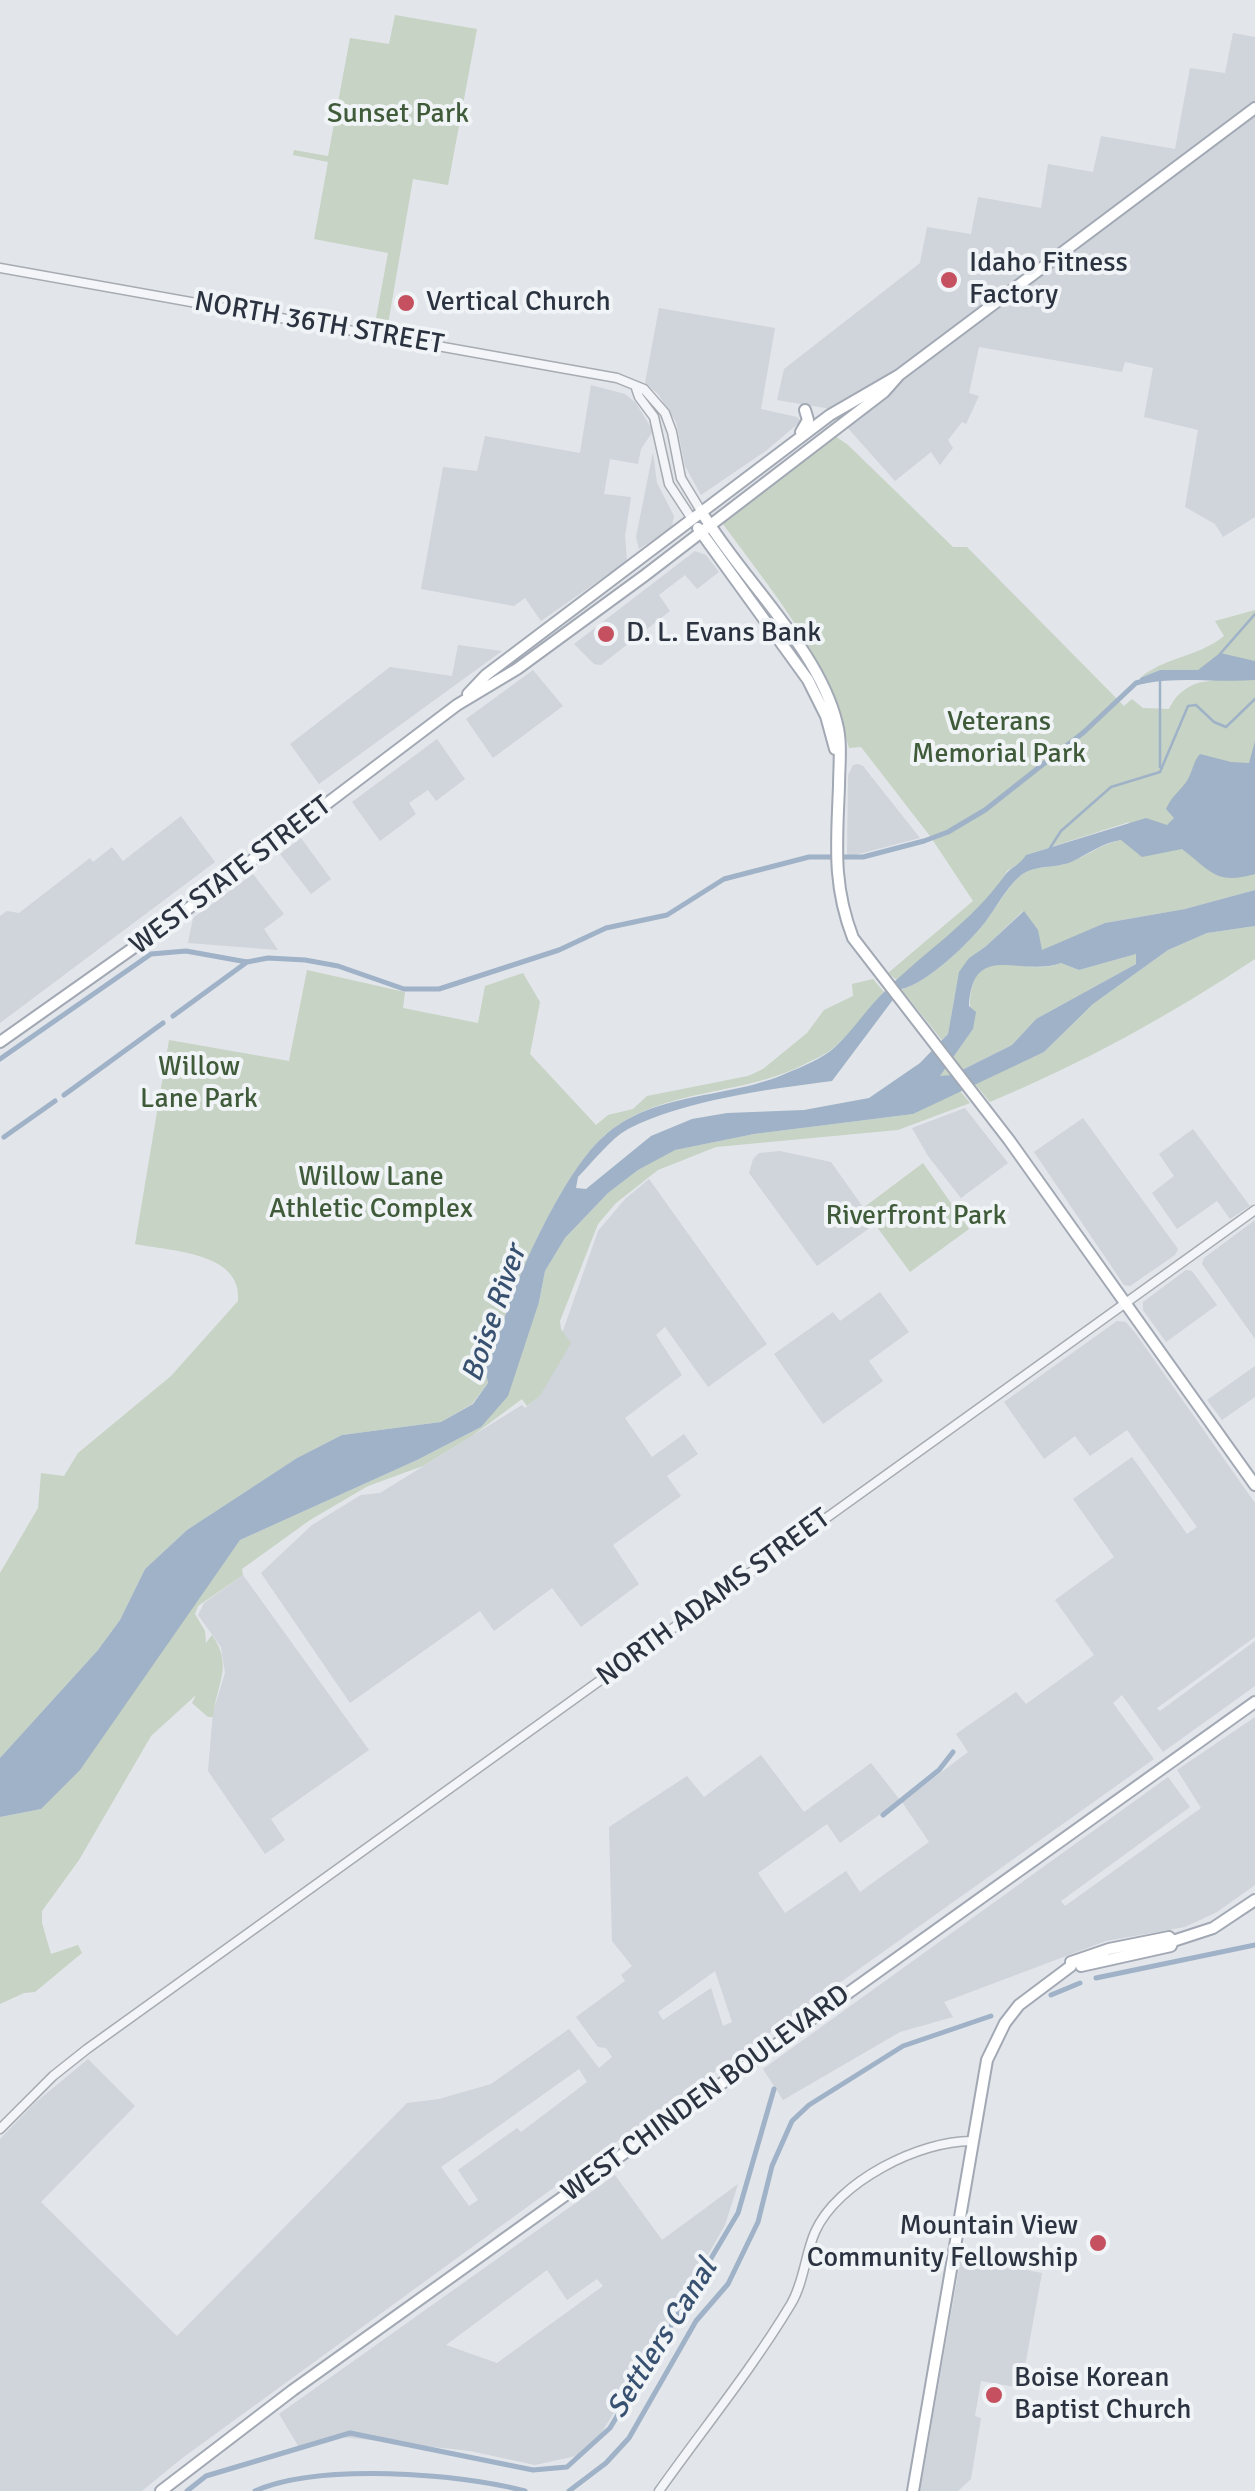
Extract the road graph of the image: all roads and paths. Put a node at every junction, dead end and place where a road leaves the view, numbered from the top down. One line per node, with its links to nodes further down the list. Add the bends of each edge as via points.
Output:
1 (1255, 108): 3 (main road, WEST STATE STREET)
2 (0, 268): 4 (street, NORTH 36TH STREET, via 617,378)
3 (899, 375): 7 (main road, WEST STATE STREET); 11 (main road, WEST STATE STREET)
4 (636, 388): 6 (street); 8 (street, via 660,407)
5 (805, 410): 10 (main road, via 806,426)
6 (651, 413): 8 (street); 9 (street)
7 (830, 415): 10 (main road, WEST STATE STREET); 11 (main road, WEST STATE STREET, via 830,425)
8 (672, 432): 12 (street)
9 (660, 435): 12 (street); 13 (street, via 668,478)
10 (788, 447): 13 (main road, WEST STATE STREET)
11 (798, 457): 14 (main road, WEST STATE STREET)
12 (676, 458): 13 (street)
13 (696, 515): 14 (main road); 15 (main road, WEST STATE STREET)
14 (705, 529): 16 (main road, WEST STATE STREET); 22 (main road, via 823,684 839,733 836,868 853,938)
15 (567, 617): 16 (main road, WEST STATE STREET, via 549,637); 17 (main road, WEST STATE STREET)
16 (551, 644): 18 (main road, WEST STATE STREET)
17 (514, 655): 18 (main road, WEST STATE STREET); 19 (main road, WEST STATE STREET)
18 (490, 686): 19 (main road, WEST STATE STREET)
19 (458, 706): 20 (main road, WEST STATE STREET)
20 (0, 1042)
21 (1255, 1210): 22 (street, NORTH ADAMS STREET)
22 (1125, 1304): 23 (main road); 26 (street, NORTH ADAMS STREET, via 70,2062)
23 (1255, 1485)
24 (1255, 1702): 28 (main road, WEST CHINDEN BOULEVARD)
25 (1255, 1900): 27 (main road, via 1171,1946 1071,1966 1020,2005 983,2075)
26 (0, 2129)
27 (973, 2142): 29 (street, via 884,2166 833,2205 816,2230 791,2304); 30 (main road)
28 (161, 2491)
29 (659, 2491)
30 (914, 2491)

